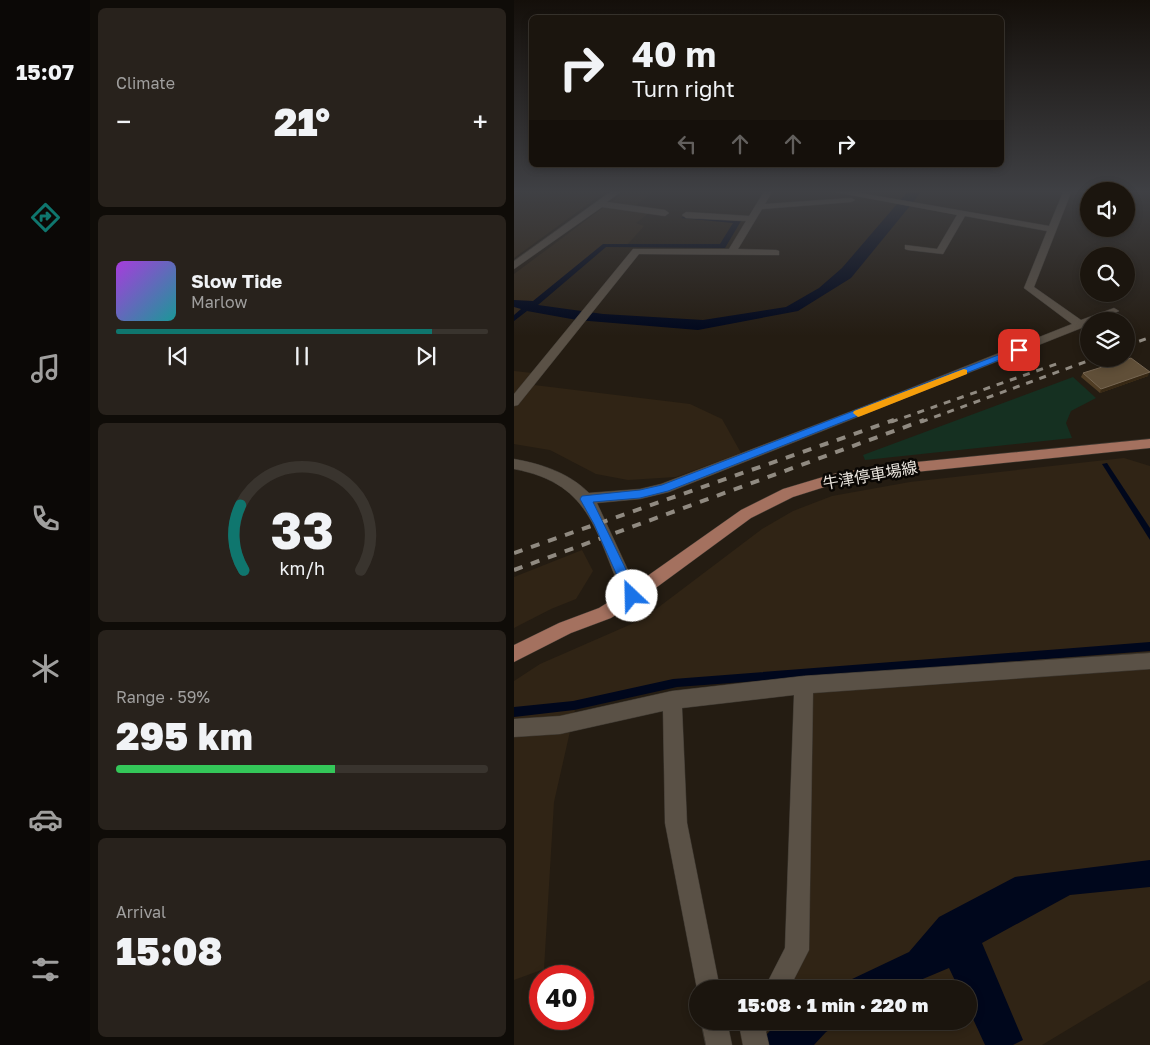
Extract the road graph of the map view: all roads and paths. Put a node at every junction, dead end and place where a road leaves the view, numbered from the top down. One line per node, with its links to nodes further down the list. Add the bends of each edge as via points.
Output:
1 (552, 239): 8 (street)
2 (740, 239): 6 (street)
3 (948, 239): 5 (street, via 940,252)
4 (1049, 239): 10 (street, via 1029,288)
5 (908, 247)
6 (732, 252): 7 (street); 11 (street, via 636,250)
7 (776, 253)
8 (514, 266)
9 (1114, 311): 10 (street)
10 (1079, 324): 14 (street, via 664,488 640,494)
11 (514, 402)
12 (1150, 443): 15 (main road, 牛津停車場線, via 895,469 833,479 788,494 746,514)
13 (514, 464): 14 (street, via 557,477)
14 (586, 499): 15 (street)
15 (632, 596): 16 (main road, 牛津停車場線, via 605,613 565,628)
16 (514, 654)
17 (1150, 661): 18 (street)
18 (804, 685): 19 (street); 22 (street, via 797,950)
19 (672, 700): 20 (street, via 560,725); 21 (street, via 676,824)
20 (514, 728)
21 (706, 980)
22 (781, 980)
23 (716, 1030): 24 (street)
24 (718, 1045)

